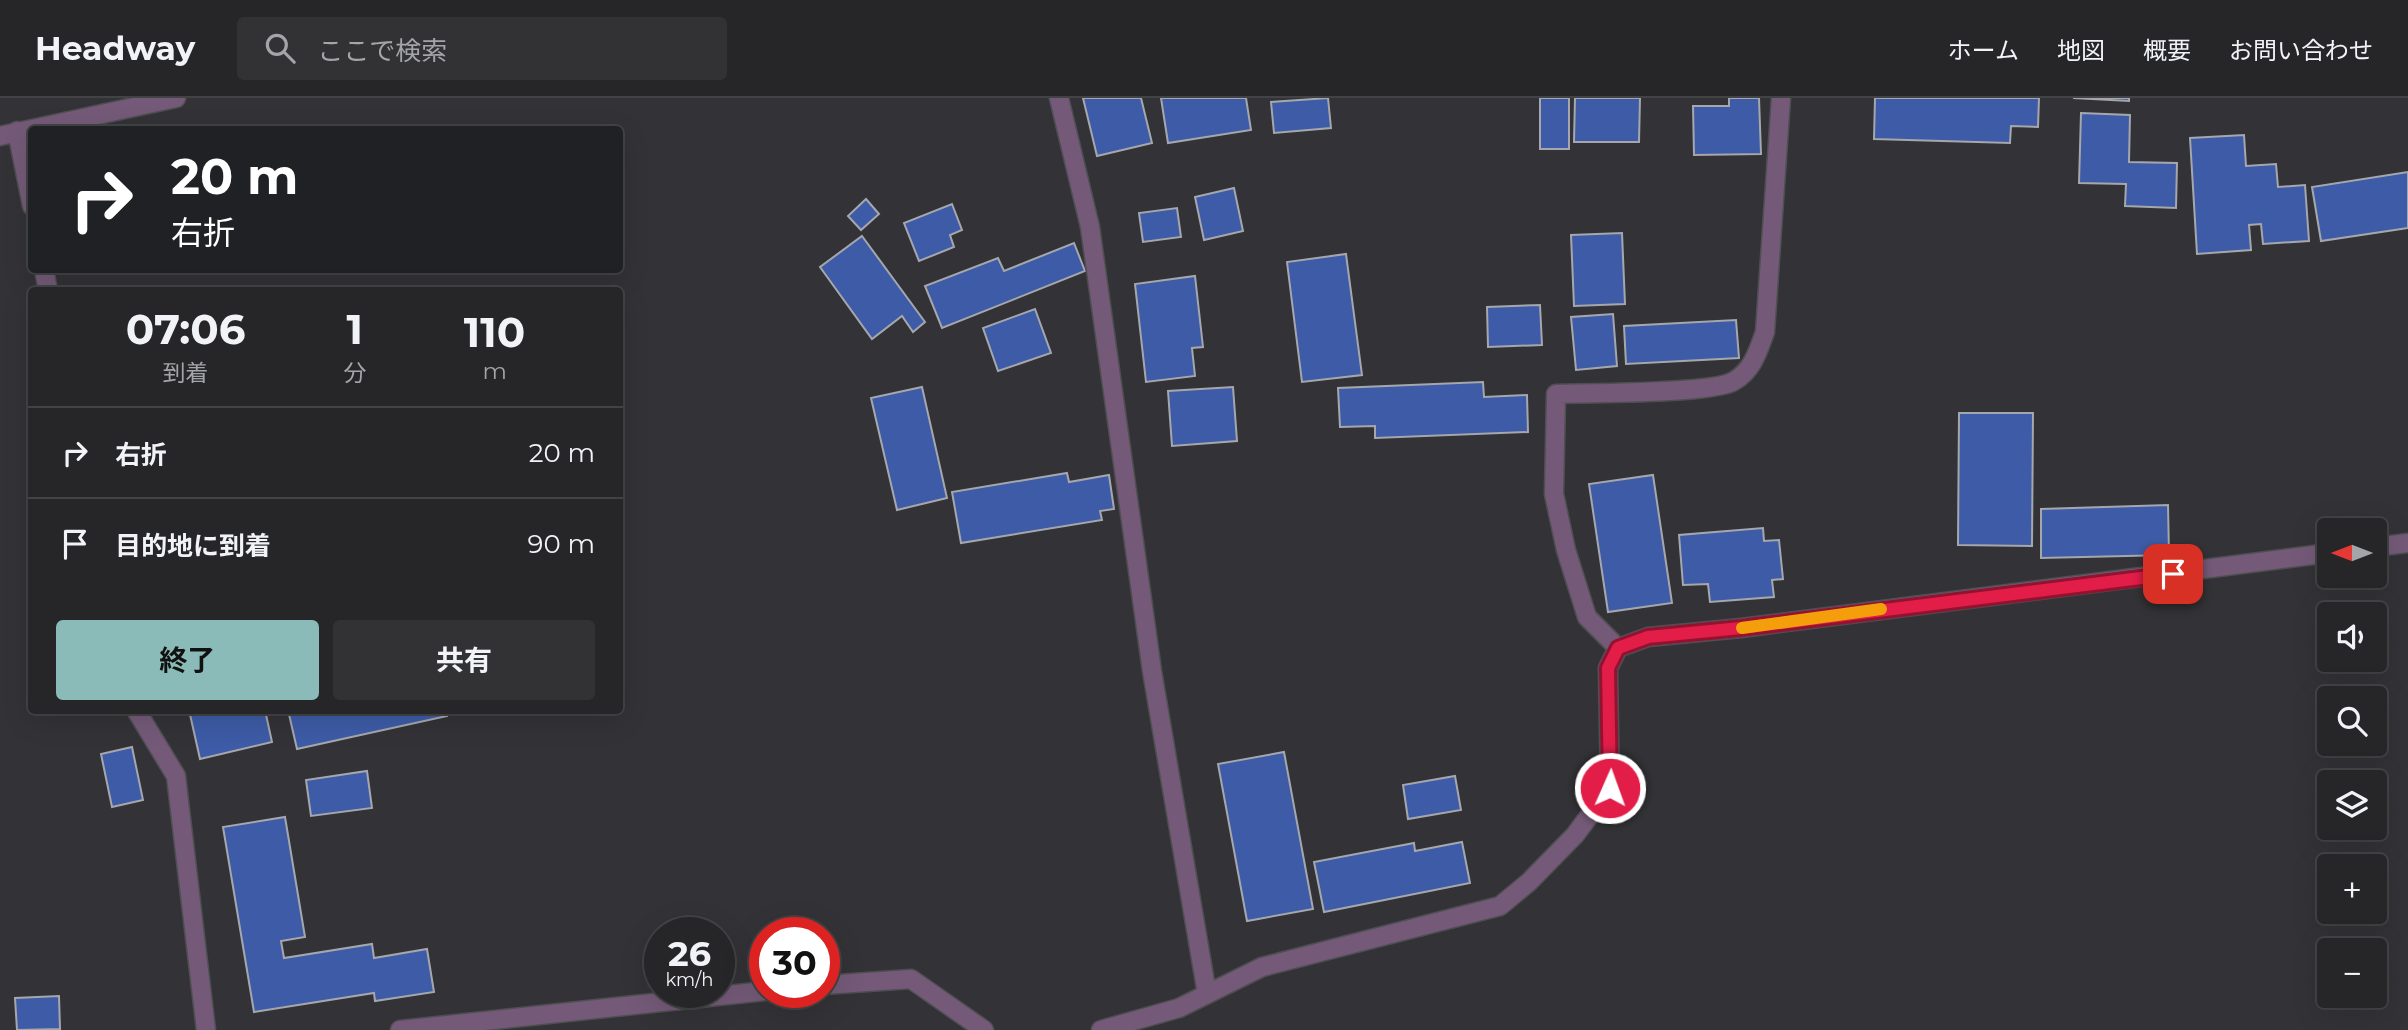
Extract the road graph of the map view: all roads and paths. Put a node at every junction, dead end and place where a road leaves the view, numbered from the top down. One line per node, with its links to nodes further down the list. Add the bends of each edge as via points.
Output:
1 (176, 98): 4 (street)
2 (1059, 98): 15 (street, via 1090,227 1152,671)
3 (1781, 98): 11 (street, via 1765,332 1754,363 1733,382 1698,388 1556,394 1554,494 1566,550 1587,617)
4 (42, 126)
5 (28, 129): 6 (street)
6 (8, 133): 7 (street)
7 (28, 194)
8 (2408, 543): 9 (street)
9 (2387, 546)
10 (2317, 555): 11 (street, via 1648,637)
11 (1618, 648): 15 (street, via 1608,668 1610,788 1575,835 1529,882 1500,906 1262,967)
12 (138, 714): 16 (street, via 176,776)
13 (840, 984): 18 (street, via 911,979)
14 (749, 993): 17 (street)
15 (1208, 994): 19 (street, via 1179,1008)
16 (206, 1030)
17 (400, 1030)
18 (984, 1030)
19 (1101, 1030)

